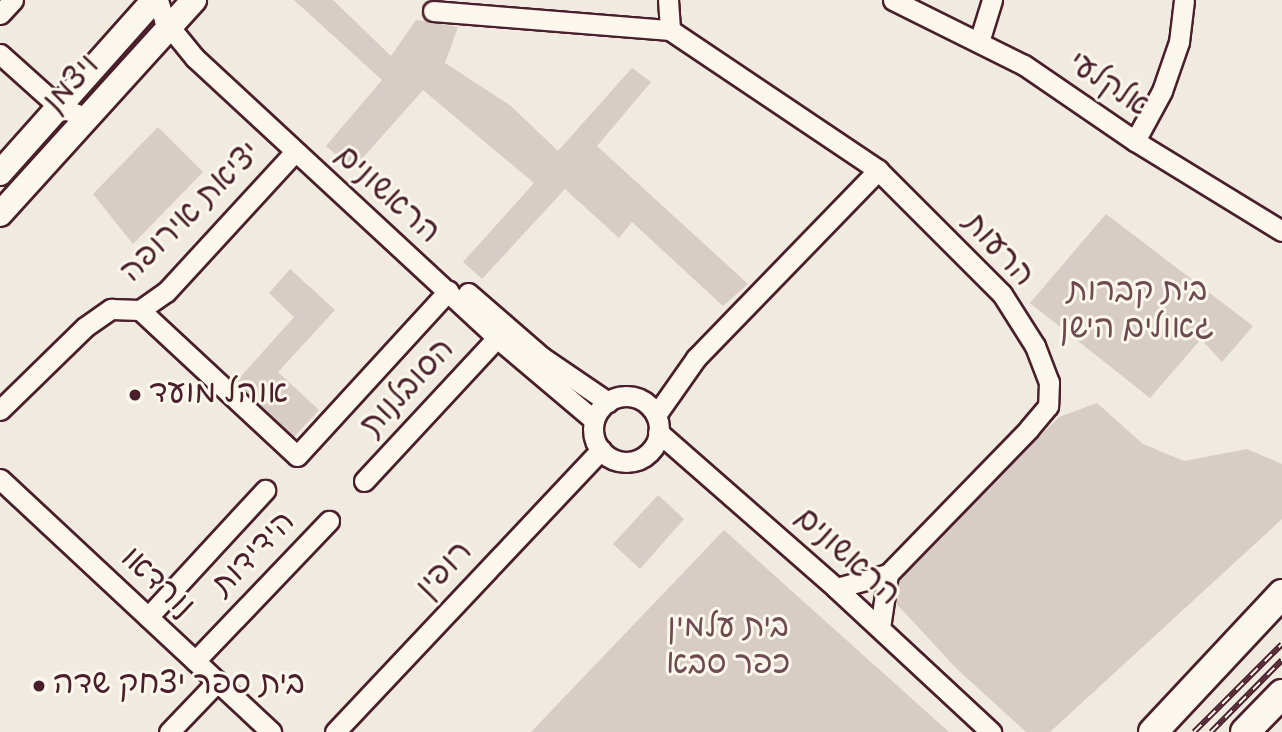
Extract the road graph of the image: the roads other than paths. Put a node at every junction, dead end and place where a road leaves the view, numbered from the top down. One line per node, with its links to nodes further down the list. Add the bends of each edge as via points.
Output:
1 (13, 0): 8 (street)
2 (668, 0): 9 (street)
3 (893, 0): 10 (street, אלקלעי)
4 (992, 0): 10 (street)
5 (1184, 0): 16 (street, via 1175,54)
6 (164, 7): 12 (main road, ויצמן); 15 (main road, ויצמן); 17 (street, הראשונים, via 195,58); 25 (street, הראשונים, via 216,63 415,247 542,357)
7 (433, 11): 9 (street, הרעות)
8 (0, 14)
9 (670, 30): 18 (street, הרעות)
10 (979, 43): 16 (street, אלקלעי, via 1024,65)
11 (0, 54): 13 (street)
12 (92, 71): 13 (street, via 58,87); 14 (main road, ויצמן)
13 (33, 83): 14 (street)
14 (60, 107): 15 (street); 19 (main road, ויצמן)
15 (88, 118): 20 (main road, ויצמן)
16 (1135, 141): 21 (street, אלקלעי)
17 (295, 153): 22 (street, הראשונים); 23 (street, יציאת אירופה, via 166,292)
18 (878, 170): 28 (street, via 696,358); 34 (street, הרעות, via 1002,294 1035,346 1049,382 1048,406 1029,429)
19 (0, 173)
20 (0, 214)
21 (1282, 230)
22 (447, 291): 23 (street, via 297,456); 24 (street, הראשונים)
23 (141, 310): 26 (street, יציאת אירופה, via 111,309 85,327)
24 (497, 338): 27 (street, הראשונים); 31 (street, הסובלנות)
25 (608, 402): 27 (street); 28 (street, via 629,396 649,406)
26 (0, 410)
27 (594, 420): 29 (street, via 595,441)
28 (657, 424): 29 (street, via 649,452 630,462); 35 (street, הראשונים)
29 (601, 450): 46 (street, רופין)
30 (0, 479): 38 (street, נורדאו)
31 (364, 481)
32 (265, 490): 38 (street)
33 (329, 521): 40 (street, הידידות)
34 (888, 574): 35 (street); 39 (street)
35 (836, 588): 39 (street, הראשונים)
36 (1282, 594): 48 (highway)
37 (1282, 607): 48 (highway)
38 (148, 617): 40 (street, נורדאו)
39 (880, 628): 47 (street, הראשונים)
40 (195, 661): 41 (street, נורדאו)
41 (217, 682): 44 (street); 45 (street, נורדאו)
42 (1282, 694): 49 (highway)
43 (1282, 722): 50 (highway)
44 (169, 732)
45 (271, 732)
46 (335, 732)
47 (991, 732)
48 (1155, 732)
49 (1245, 732)
50 (1272, 732)

